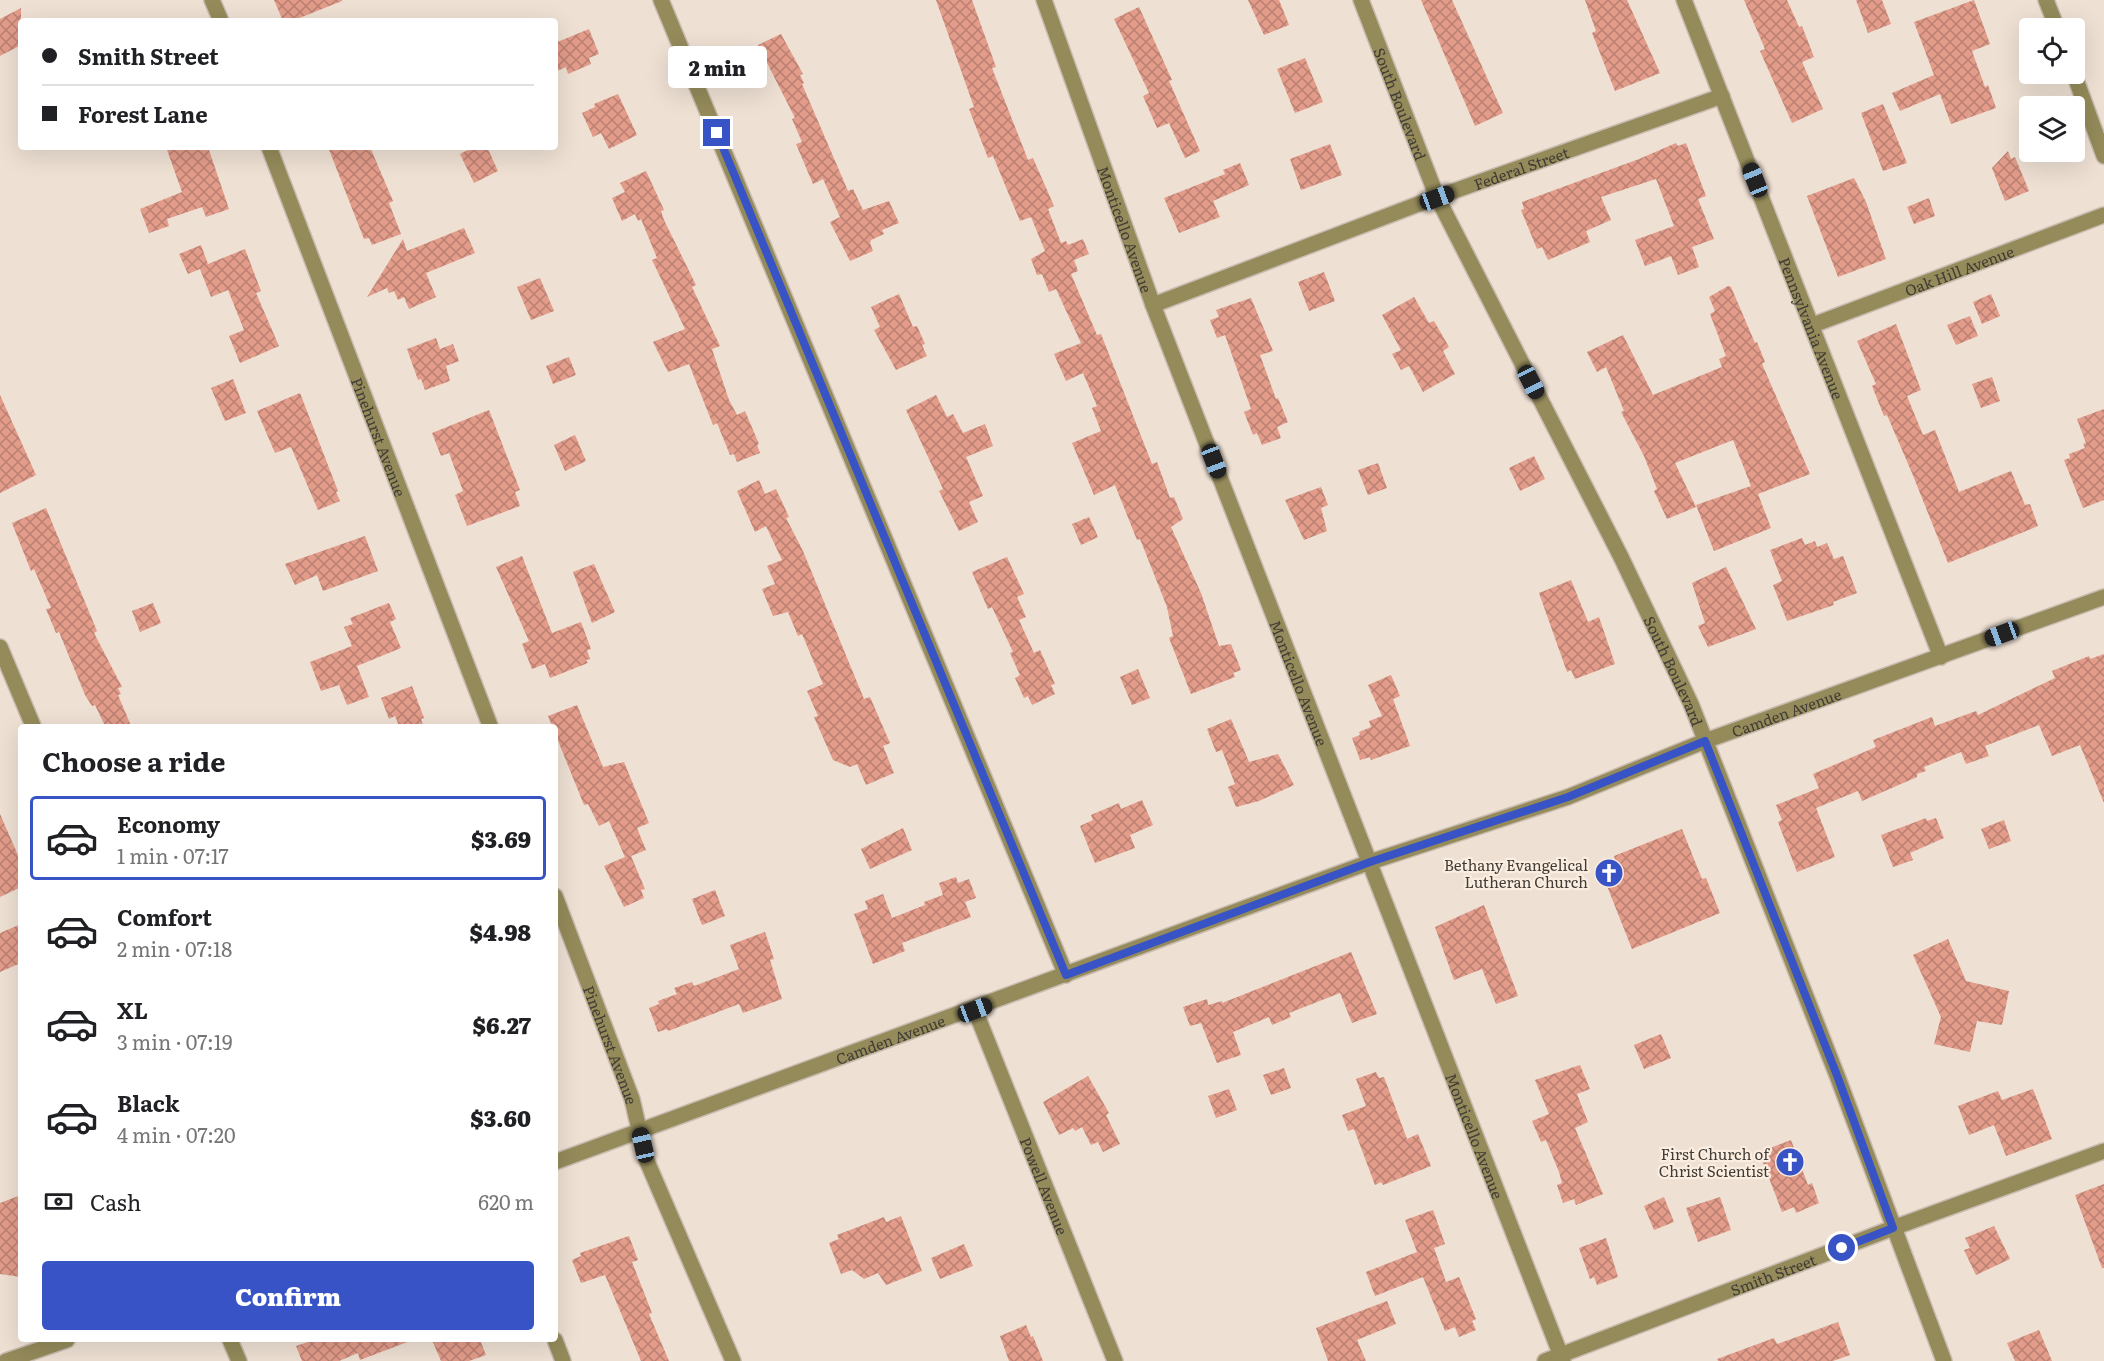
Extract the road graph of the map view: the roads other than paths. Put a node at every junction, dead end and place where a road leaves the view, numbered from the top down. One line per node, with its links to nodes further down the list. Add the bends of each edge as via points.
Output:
1 (213, 0): 7 (street)
2 (661, 0): 25 (street)
3 (1044, 0): 15 (street, Monticello Avenue)
4 (1361, 0): 13 (street, South Boulevard)
5 (1684, 0): 10 (street, Pennsylvania Avenue)
6 (2046, 0): 8 (street)
7 (219, 18)
8 (2053, 18)
9 (2078, 84): 12 (street)
10 (1722, 96): 13 (street, Federal Street); 16 (street, Pennsylvania Avenue)
11 (270, 150): 21 (street, Pinehurst Avenue)
12 (2104, 156)
13 (1437, 198): 15 (street, Federal Street); 22 (street, South Boulevard, via 1621,556)
14 (2104, 215): 16 (street, Oak Hill Avenue)
15 (1153, 305): 23 (street, Monticello Avenue)
16 (1814, 325): 19 (street, Pennsylvania Avenue)
17 (2104, 597): 19 (street, Camden Avenue)
18 (0, 647): 20 (street)
19 (1941, 657): 22 (street, Camden Avenue)
20 (32, 724)
21 (488, 724)
22 (1705, 741): 23 (street, Camden Avenue, via 1568,797); 30 (street, South Boulevard)
23 (1370, 862): 25 (street, Camden Avenue); 34 (street, Monticello Avenue)
24 (558, 904): 27 (street, Pinehurst Avenue, via 632,1099)
25 (1066, 975): 26 (street, Camden Avenue)
26 (975, 1010): 27 (street, Camden Avenue); 39 (street, Powell Avenue)
27 (640, 1131): 29 (street, Camden Avenue); 38 (street, Pinehurst Avenue, via 646,1160)
28 (2104, 1151): 30 (street, Smith Street)
29 (558, 1161)
30 (1893, 1228): 34 (street, Smith Street); 41 (street, South Boulevard)
31 (61, 1342): 35 (street)
32 (231, 1342): 36 (street)
33 (556, 1342): 37 (street)
34 (1562, 1358): 40 (street, Smith Street)
35 (6, 1361)
36 (239, 1361)
37 (563, 1361)
38 (733, 1361)
39 (1115, 1361)
40 (1545, 1361)
41 (1944, 1361)

